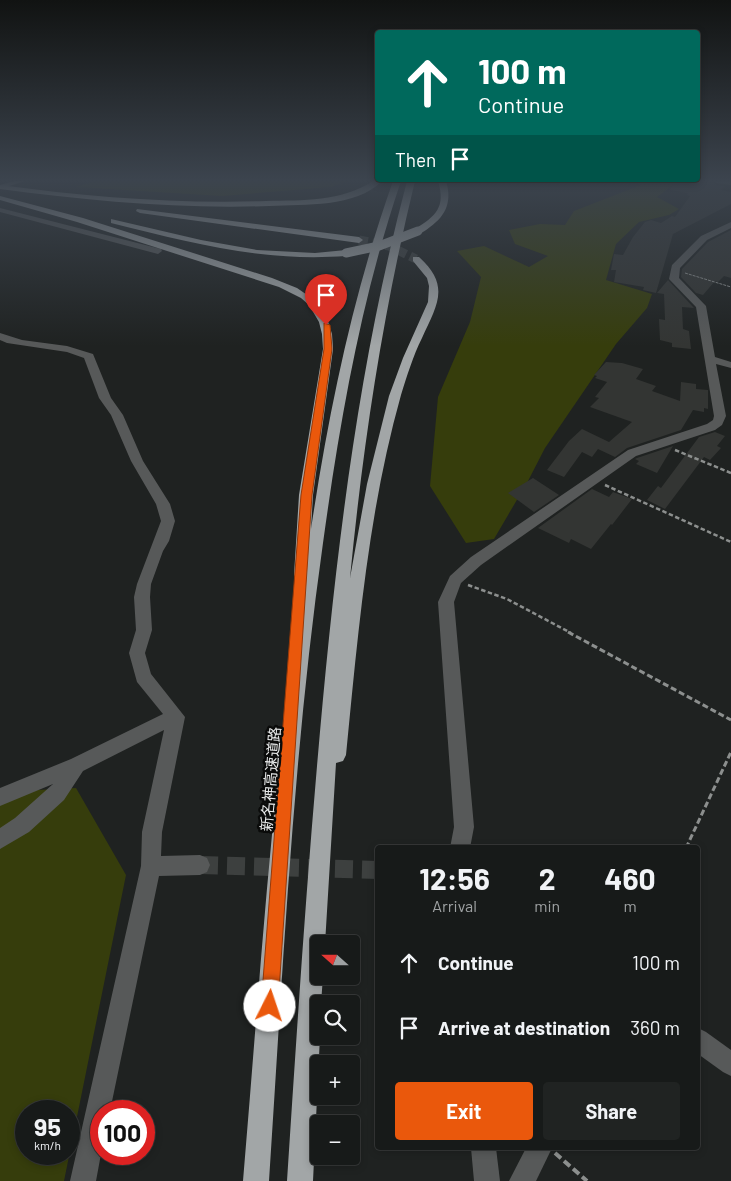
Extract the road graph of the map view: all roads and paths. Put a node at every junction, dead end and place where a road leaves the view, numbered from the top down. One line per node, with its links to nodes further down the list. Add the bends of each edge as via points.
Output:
1 (101, 236): 10 (street)
2 (130, 236): 26 (highway, via 268,280 304,295 323,315 328,349 306,495)
3 (175, 236): 7 (highway, bridge, via 237,250 287,256 346,253)
4 (330, 236): 9 (highway)
5 (378, 236): 26 (highway, 新名神高速道路, via 347,357 311,568)
6 (397, 236): 35 (highway, via 373,348 344,561)
7 (405, 236)
8 (708, 236): 12 (street)
9 (359, 240)
10 (158, 251)
11 (416, 259): 35 (highway, via 431,275 435,293 396,393 372,490 350,641)
12 (674, 270): 13 (path); 17 (street, via 674,279 701,306)
13 (731, 287)
14 (0, 336): 15 (street)
15 (13, 342): 16 (street); 24 (street, via 63,346 89,356 105,398 163,504 168,521 144,584 144,630 137,653 143,677)
16 (0, 348)
17 (711, 359): 18 (street); 19 (street, via 720,416 718,422 712,427)
18 (731, 365)
19 (659, 444): 20 (path); 21 (street, via 632,453)
20 (731, 473)
21 (594, 480): 22 (path); 23 (street, via 476,561)
22 (731, 542)
23 (455, 580): 25 (path, via 507,599); 31 (street, via 446,602 464,827)
24 (176, 718): 28 (street); 34 (street, via 152,832)
25 (731, 720)
26 (289, 746): 42 (highway, 新名神高速道路)
27 (731, 752): 32 (path)
28 (76, 765): 29 (street); 30 (street, via 57,794 22,825)
29 (0, 797)
30 (0, 839)
31 (461, 845)
32 (687, 845)
33 (200, 865): 34 (street)
34 (151, 866): 41 (street)
35 (309, 1012): 43 (highway)
36 (700, 1041): 37 (street)
37 (731, 1064)
38 (484, 1150): 44 (street)
39 (538, 1150): 45 (street)
40 (550, 1150): 46 (path)
41 (83, 1181)
42 (256, 1181)
43 (300, 1181)
44 (487, 1181)
45 (522, 1181)
46 (587, 1181)

